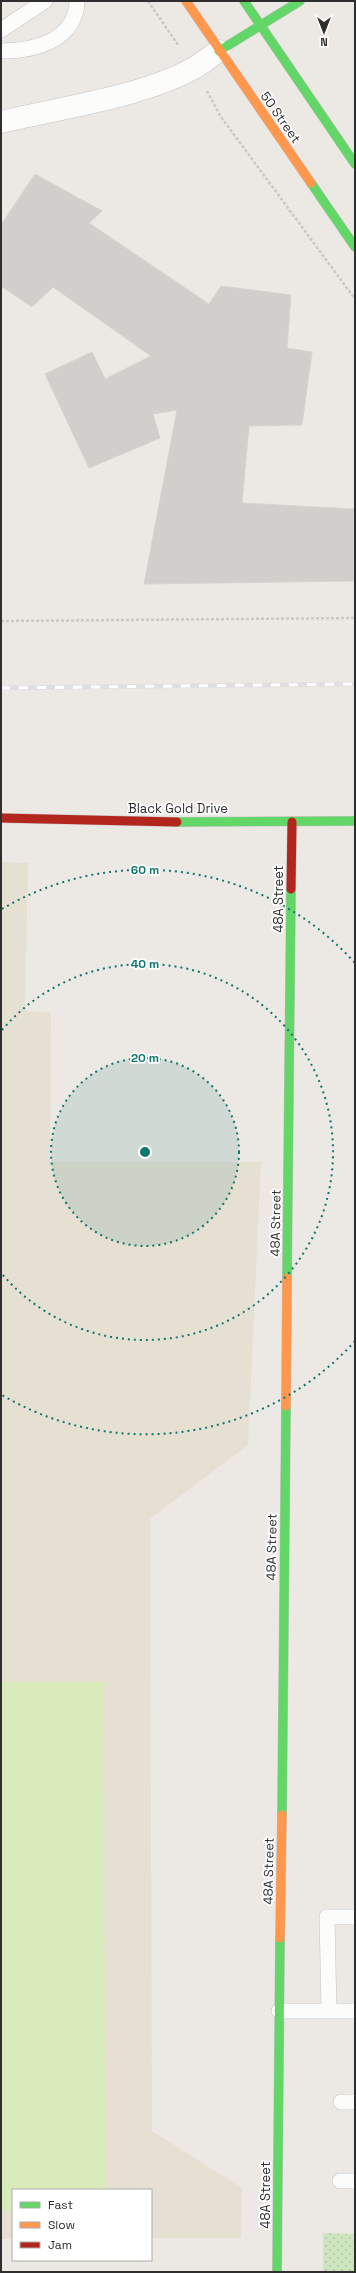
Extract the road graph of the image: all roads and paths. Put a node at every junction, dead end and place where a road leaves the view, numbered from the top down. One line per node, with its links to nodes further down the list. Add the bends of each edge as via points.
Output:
1 (44, 1): 8 (lane)
2 (77, 1): 9 (lane, via 77,12 62,36 23,51)
3 (148, 1): 11 (path)
4 (186, 1): 10 (street, 50 Street)
5 (244, 1): 7 (street)
6 (300, 1): 7 (street)
7 (261, 26): 10 (street); 13 (street)
8 (1, 30)
9 (1, 51)
10 (219, 51): 11 (street); 14 (street, 50 Street)
11 (193, 68): 12 (street, via 152,85 114,96); 15 (path, via 221,117)
12 (1, 122)
13 (355, 164)
14 (355, 247)
15 (355, 299)
16 (355, 618): 17 (path)
17 (1, 621)
18 (1, 818): 20 (street, Black Gold Drive, via 144,822)
19 (355, 821): 20 (street, Black Gold Drive)
20 (292, 822): 23 (street, 48A Street)
21 (355, 1917): 22 (lane, via 327,1917)
22 (329, 2010): 23 (lane); 24 (lane)
23 (279, 2011): 27 (street, 48A Street)
24 (355, 2011)
25 (340, 2181): 26 (lane)
26 (355, 2181)
27 (278, 2272)

